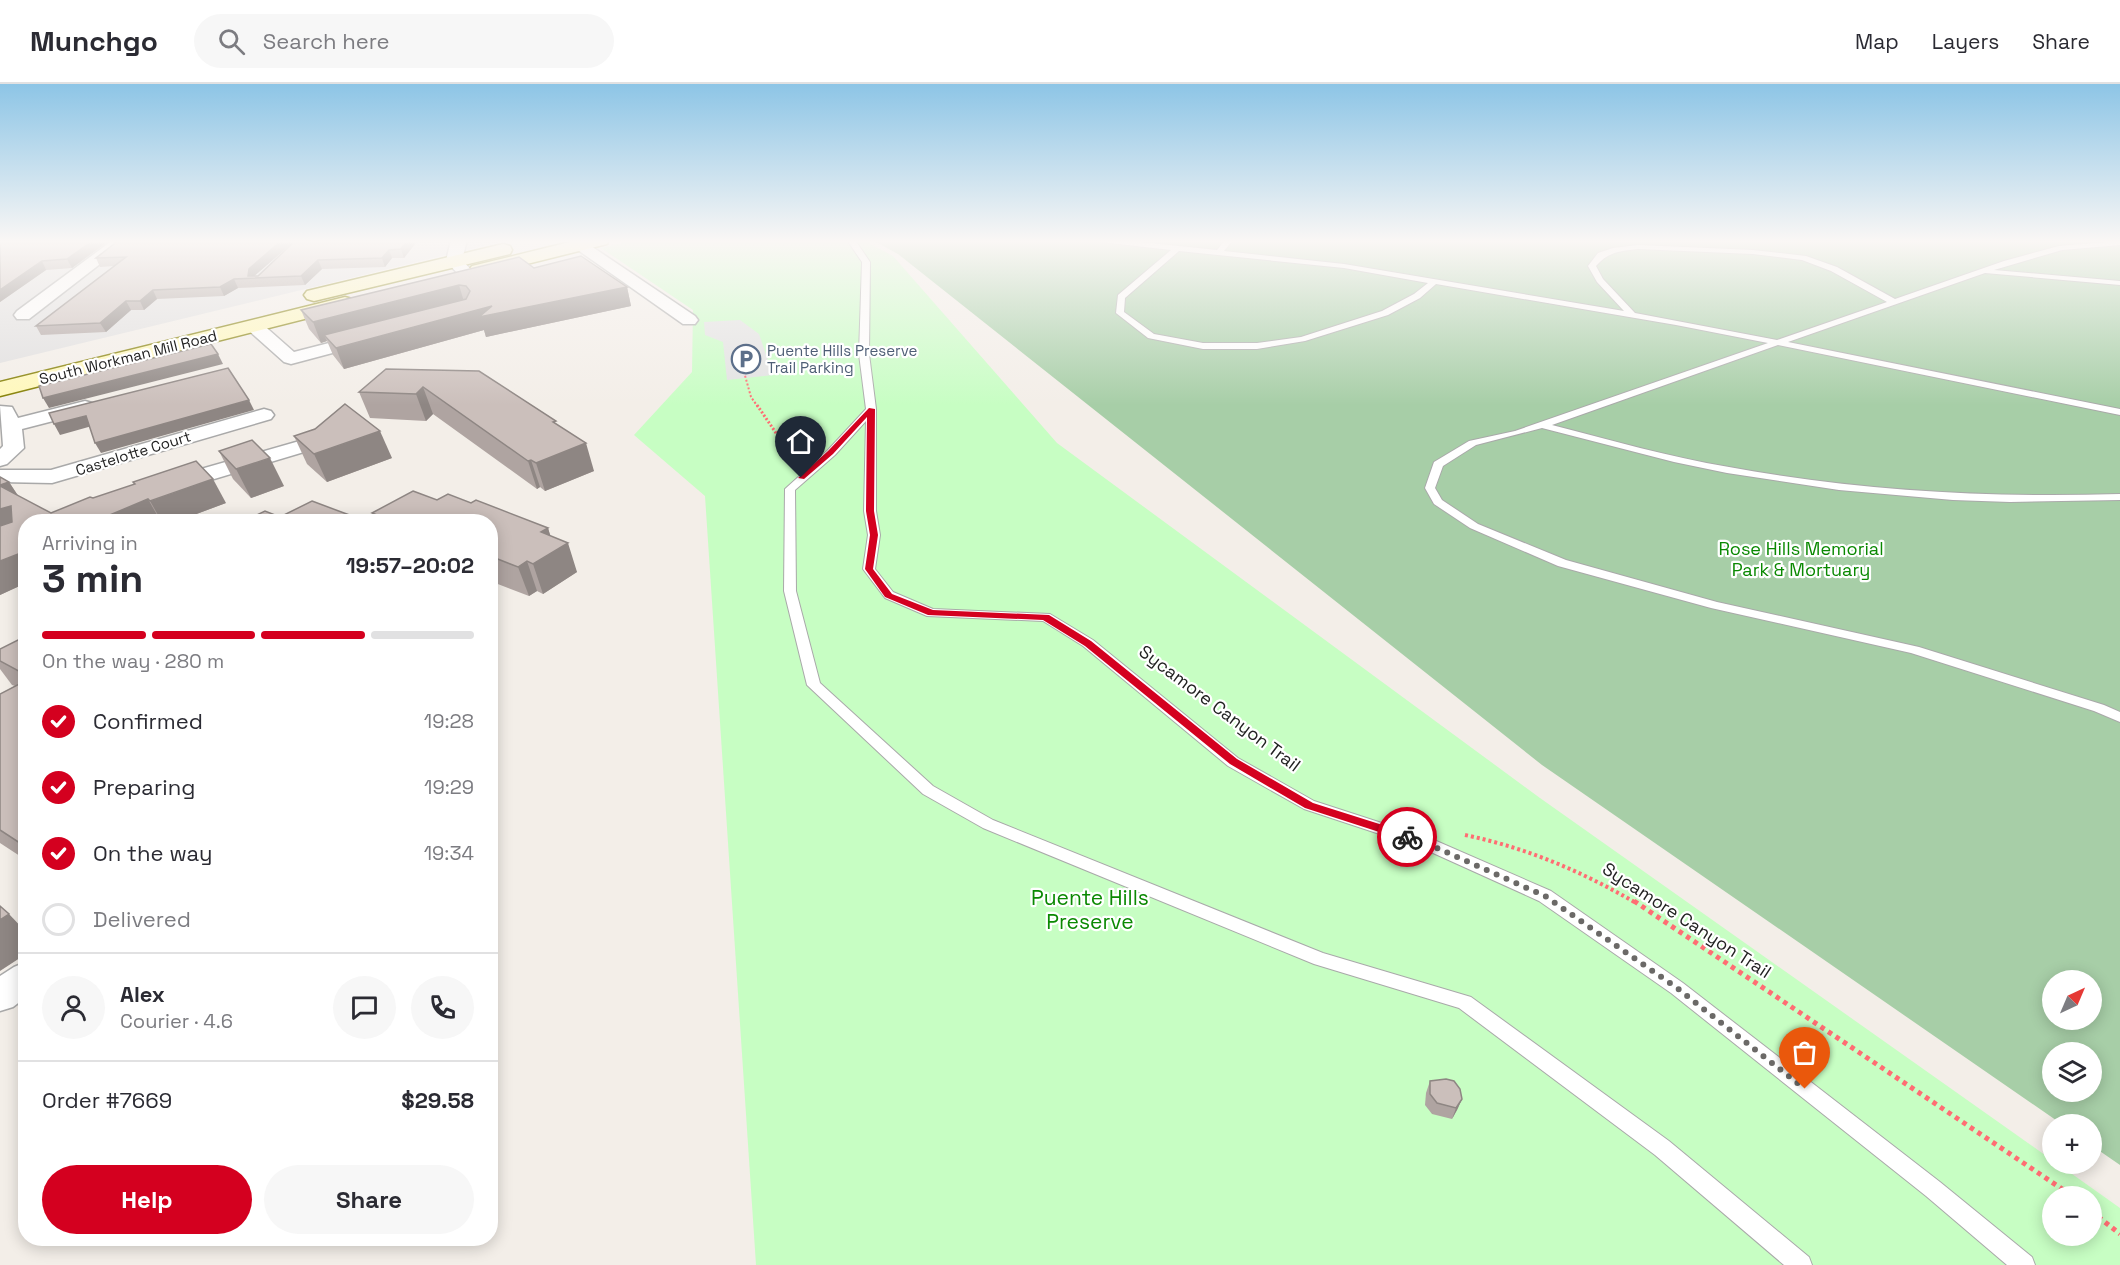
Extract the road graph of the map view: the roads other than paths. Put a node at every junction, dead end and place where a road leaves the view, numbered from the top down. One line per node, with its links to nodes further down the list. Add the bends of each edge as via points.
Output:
1 (50, 295): 13 (street)
2 (336, 295): 19 (main road, South Workman Mill Road)
3 (362, 295): 16 (main road, South Workman Mill Road)
4 (653, 295): 15 (street)
5 (865, 295): 22 (lane, via 864,354)
6 (1123, 295): 7 (lane, via 1120,313 1151,336 1203,346 1257,346 1302,339 1385,313)
7 (1418, 295)
8 (1512, 295): 14 (lane)
9 (1614, 295): 14 (lane)
10 (1881, 295): 12 (lane)
11 (1914, 295): 12 (lane)
12 (1894, 302): 18 (lane)
13 (23, 315)
14 (1633, 315): 18 (lane)
15 (689, 320)
16 (254, 326): 17 (street, via 291,358); 21 (main road, South Workman Mill Road)
17 (378, 335)
18 (1776, 343): 23 (lane); 25 (lane)
19 (0, 371)
20 (100, 404): 21 (street)
21 (5, 408): 27 (street, via 14,448)
22 (871, 409): 34 (lane, via 831,453 790,489 790,591 814,685 928,790 987,824 1320,959 1465,1002 1662,1148); 35 (lane, via 870,511 874,535 869,569 888,596 931,613 1046,617 1088,644 1233,762 1309,805 1428,844 1545,896 1677,988)
23 (2120, 412)
24 (264, 415): 28 (street, Castelotte Court, via 52,477)
25 (1542, 425): 30 (lane, via 1674,460 1792,481 1908,493 2054,501); 31 (lane, via 1473,443 1438,464 1430,488 1438,502 1474,526 1562,564 1716,605 1914,650)
26 (317, 442): 29 (street)
27 (0, 460)
28 (0, 476)
29 (156, 489)
30 (2120, 497)
31 (2120, 717)
32 (18, 983): 33 (street)
33 (0, 996)
34 (1801, 1265)
35 (2024, 1265)

